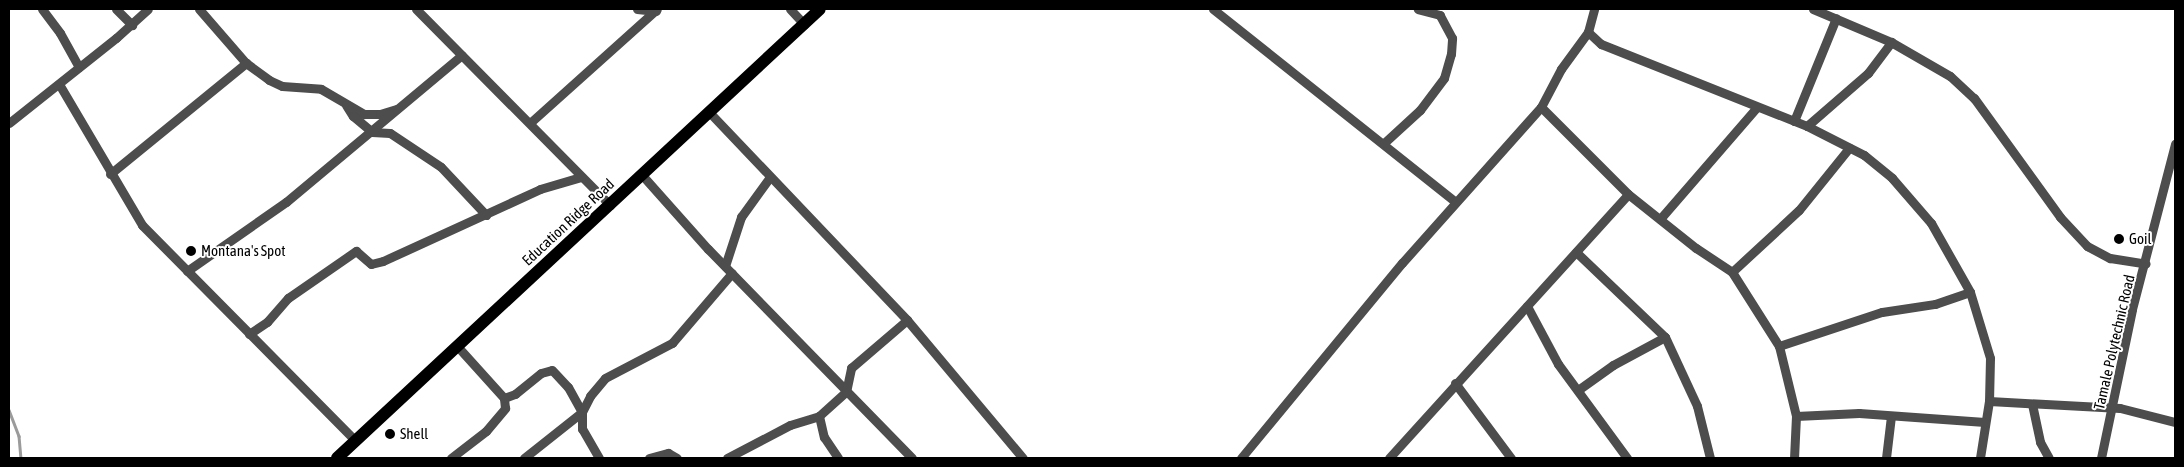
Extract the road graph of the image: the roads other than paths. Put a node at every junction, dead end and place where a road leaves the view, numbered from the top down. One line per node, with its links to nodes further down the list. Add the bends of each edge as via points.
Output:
1 (42, 9): 21 (street)
2 (116, 9): 16 (street)
3 (148, 9): 16 (street)
4 (199, 9): 20 (street)
5 (416, 9): 19 (street)
6 (637, 9): 13 (street)
7 (790, 9): 15 (street)
8 (820, 9): 15 (main road, Education Ridge Road)
9 (1213, 9): 33 (street)
10 (1418, 9): 33 (street, via 1440,15 1452,38 1451,54 1444,78 1420,110)
11 (1594, 9): 17 (street)
12 (1813, 9): 14 (street)
13 (657, 10): 29 (street)
14 (1836, 18): 18 (street); 28 (street)
15 (804, 24): 27 (main road, Education Ridge Road)
16 (132, 25): 21 (street)
17 (1588, 32): 24 (street, via 1561,69); 25 (street, via 1601,44)
18 (1892, 42): 31 (street, via 1868,73); 46 (street, via 1950,76 1974,98 2060,217 2087,246 2110,258)
19 (462, 55): 26 (street); 29 (street)
20 (246, 63): 23 (street, via 282,86 321,88); 36 (street)
21 (79, 67): 22 (street)
22 (59, 84): 30 (street); 36 (street)
23 (345, 103): 26 (street, via 371,115); 32 (street, via 353,116)
24 (1541, 107): 40 (street); 41 (street)
25 (1757, 107): 28 (street); 44 (street)
26 (400, 108): 32 (street)
27 (710, 112): 37 (main road, Education Ridge Road); 39 (street)
28 (1794, 120): 31 (street)
29 (531, 122): 38 (street)
30 (9, 123)
31 (1807, 126): 35 (street)
32 (372, 132): 43 (street, via 390,134 441,167); 48 (street, via 286,202)
33 (1384, 143): 41 (street)
34 (2175, 144): 46 (street, Tamale Polytechnic Road)
35 (1849, 148): 49 (street, via 1799,210); 51 (street, via 1864,155 1892,178 1931,223)
36 (110, 174): 48 (street, via 142,225)
37 (642, 175): 42 (main road, Education Ridge Road); 47 (street)
38 (581, 177): 42 (street); 43 (street, via 540,190)
39 (770, 177): 47 (street, via 741,217); 53 (street)
40 (1628, 194): 44 (street); 45 (street)
41 (1456, 202): 83 (street)
42 (610, 205): 56 (main road, Education Ridge Road)
43 (486, 215): 54 (street, via 372,264 365,261 359,251 351,253 288,298 267,322)
44 (1660, 219): 49 (street)
45 (1576, 252): 52 (street); 55 (street)
46 (2146, 264): 64 (street, Tamale Polytechnic Road, via 2127,332)
47 (725, 266): 50 (street)
48 (187, 271): 54 (street)
49 (1732, 272): 57 (street)
50 (732, 273): 60 (street); 65 (street, via 672,343 605,378)
51 (1970, 292): 57 (street, via 1935,304 1882,312); 62 (street, via 1990,358)
52 (1528, 306): 58 (street); 59 (street, via 1558,364)
53 (907, 320): 60 (street, via 852,368); 82 (street)
54 (249, 334): 71 (street)
55 (1665, 337): 59 (street, via 1613,365); 86 (street, via 1697,406)
56 (457, 346): 61 (street); 71 (main road, Education Ridge Road)
57 (1778, 346): 67 (street)
58 (1456, 383): 72 (street); 84 (street)
59 (1578, 390): 85 (street)
60 (846, 392): 66 (street); 81 (street)
61 (504, 398): 65 (street, via 515,394 541,373 552,370 564,382); 74 (street, via 504,408 498,418)
62 (1989, 401): 63 (street); 69 (street)
63 (2032, 404): 64 (street); 90 (street, via 2040,442)
64 (2113, 408): 70 (street); 91 (street, Tamale Polytechnic Road)
65 (582, 412): 75 (street); 76 (street, via 582,429)
66 (819, 416): 79 (street, via 790,425); 80 (street, via 824,437)
67 (1796, 416): 68 (street, via 1822,413); 87 (street)
68 (1891, 416): 69 (street); 88 (street)
69 (1985, 422): 89 (street)
70 (2175, 422)
71 (356, 441): 73 (main road, Education Ridge Road)
72 (1393, 457)
73 (337, 458)
74 (451, 458)
75 (524, 458)
76 (599, 458)
77 (649, 458): 78 (street, via 668,452)
78 (677, 458)
79 (727, 458)
80 (838, 458)
81 (912, 458)
82 (1023, 458)
83 (1240, 458)
84 (1511, 458)
85 (1627, 458)
86 (1710, 458)
87 (1794, 458)
88 (1886, 458)
89 (1980, 458)
90 (2049, 458)
91 (2101, 458)

